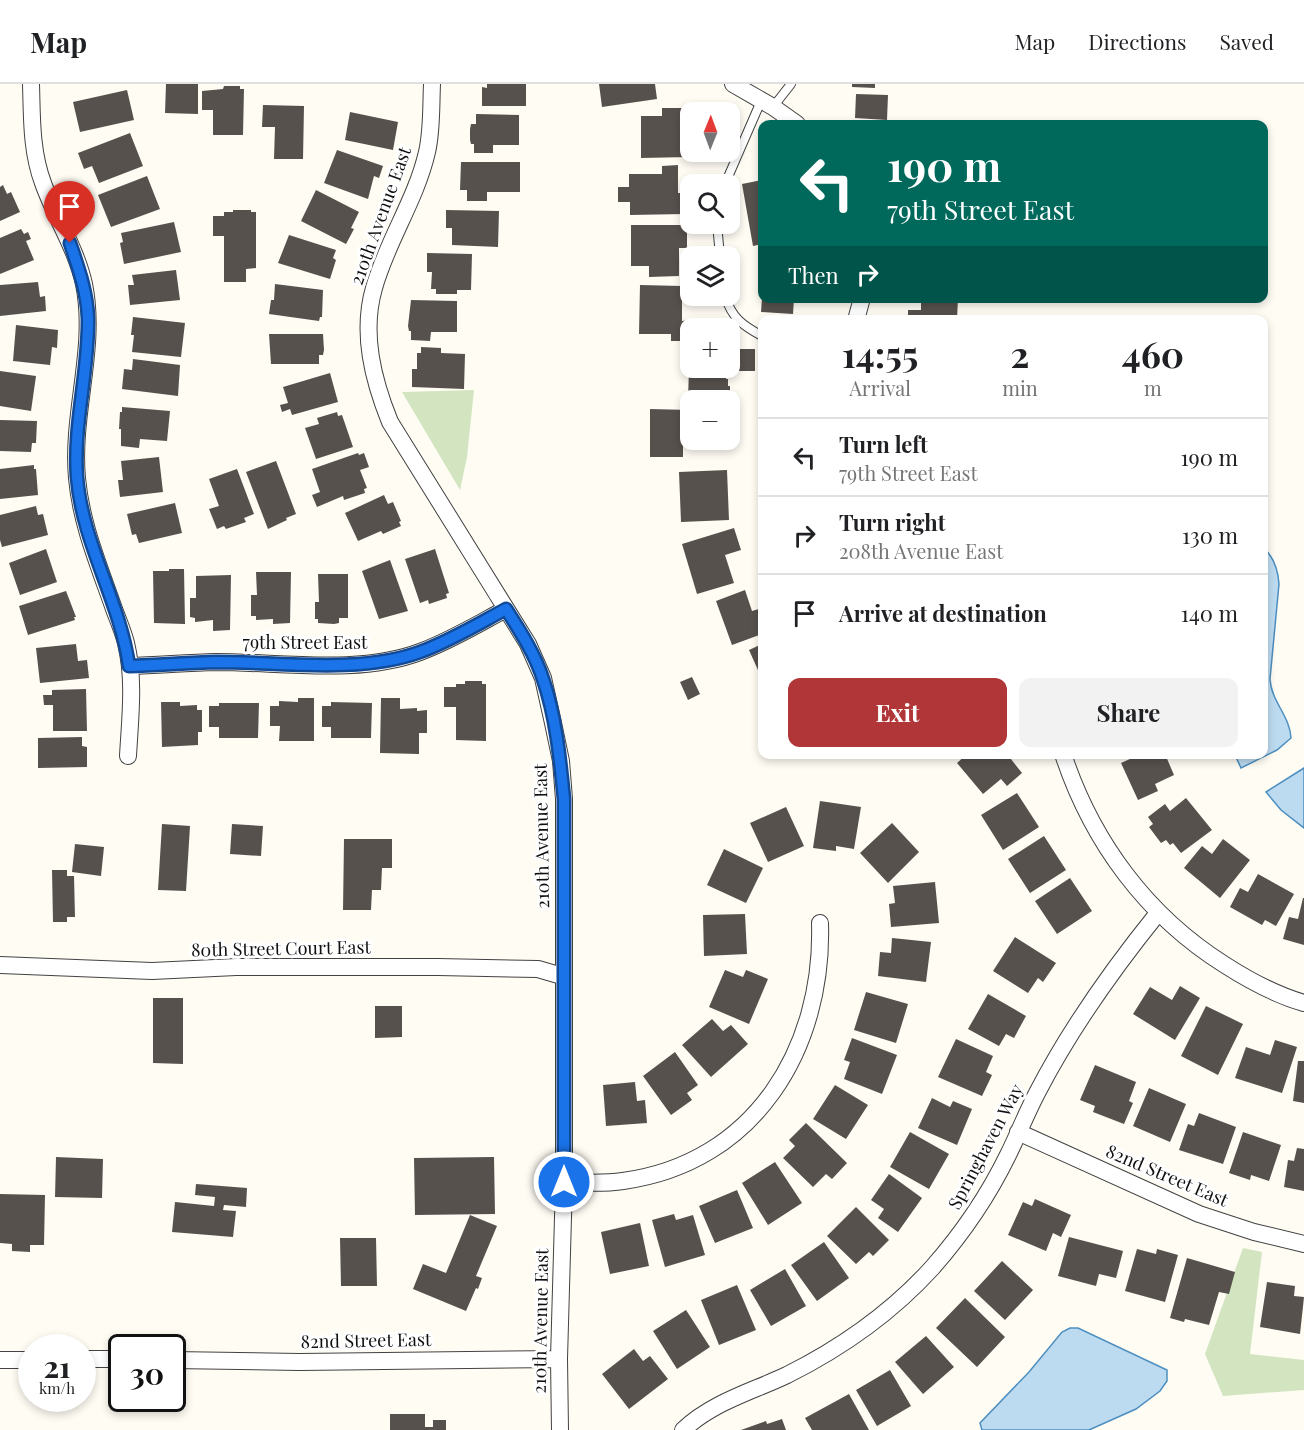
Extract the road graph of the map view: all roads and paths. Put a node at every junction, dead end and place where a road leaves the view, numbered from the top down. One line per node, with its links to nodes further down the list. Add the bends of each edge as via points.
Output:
1 (31, 84): 13 (street, via 33,137 42,181 84,283 88,318 76,438 83,521 126,642)
2 (432, 84): 12 (street, 210th Avenue East, via 427,151 414,194 373,289 368,332 371,359 377,390 390,422)
3 (733, 84): 5 (street)
4 (791, 84): 5 (lane)
5 (767, 104): 6 (lane); 7 (street)
6 (759, 120)
7 (791, 120)
8 (758, 121): 9 (lane)
9 (730, 174)
10 (729, 306): 11 (lane, via 743,326)
11 (758, 334)
12 (506, 609): 13 (street, 79th Street East, via 420,653 381,662); 19 (street, 210th Avenue East, via 543,678 561,761)
13 (129, 666): 14 (street)
14 (128, 756)
15 (1066, 759): 16 (street, via 1089,818 1116,863)
16 (1158, 913): 20 (street, via 1205,953 1235,972); 21 (street, Springhaven Way, via 1072,1031)
17 (820, 923): 22 (street, via 818,985 802,1040 783,1077 746,1123 695,1159 663,1173 597,1184)
18 (0, 965): 19 (street, 80th Street Court East, via 152,971 438,967 538,969)
19 (562, 976): 22 (street, 210th Avenue East)
20 (1304, 1003)
21 (1018, 1132): 23 (street, 82nd Street East, via 1199,1214); 29 (street, Springhaven Way, via 985,1198 932,1268 904,1296 820,1358 719,1403)
22 (564, 1182): 24 (street, 210th Avenue East)
23 (1304, 1244)
24 (559, 1359): 27 (street, 82nd Street East); 28 (street, 210th Avenue East)
25 (0, 1360): 26 (street)
26 (18, 1360)
27 (186, 1360)
28 (560, 1430)
29 (683, 1430)

